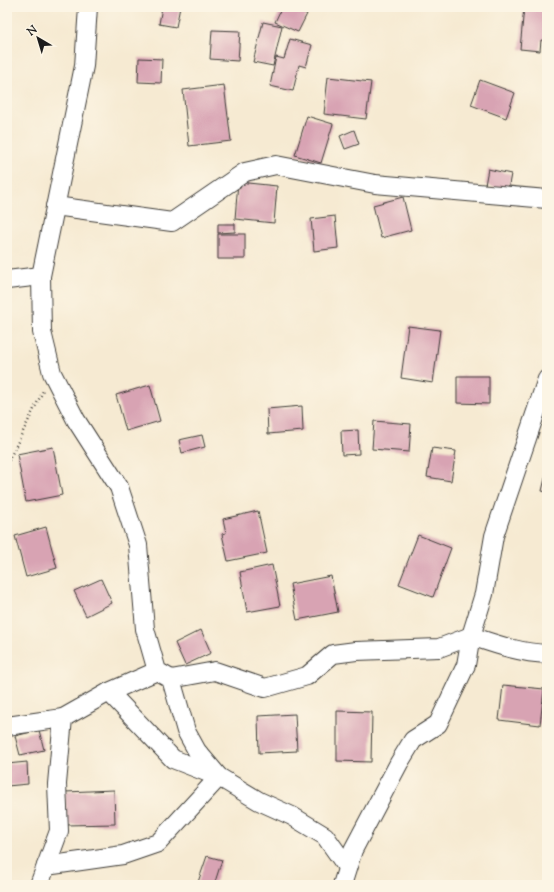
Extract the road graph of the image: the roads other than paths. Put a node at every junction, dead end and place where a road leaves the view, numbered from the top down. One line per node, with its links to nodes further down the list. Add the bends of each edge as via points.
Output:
1 (88, 7): 3 (street, via 84,66)
2 (547, 199): 3 (street, via 375,184 276,165 245,172 172,222)
3 (55, 206): 4 (street)
4 (41, 276): 5 (street); 9 (street, via 42,332 52,373 76,420 119,487 138,545 145,629)
5 (7, 280)
6 (547, 379): 7 (street, via 494,536 484,594)
7 (470, 636): 8 (street, via 534,654); 9 (street, via 439,648 333,654 307,676 265,688 215,671); 15 (street, via 466,665 438,724 412,740 353,850)
8 (547, 654)
9 (164, 675): 10 (street); 13 (street, via 186,731 197,751)
10 (109, 692): 11 (street); 13 (street, via 173,759)
11 (63, 718): 12 (street); 14 (street, via 57,784 59,831)
12 (7, 726)
13 (219, 777): 14 (street, via 158,843 123,855); 15 (street, via 325,836)
14 (46, 866): 16 (street)
15 (347, 867): 17 (street)
16 (39, 885)
17 (342, 885)

